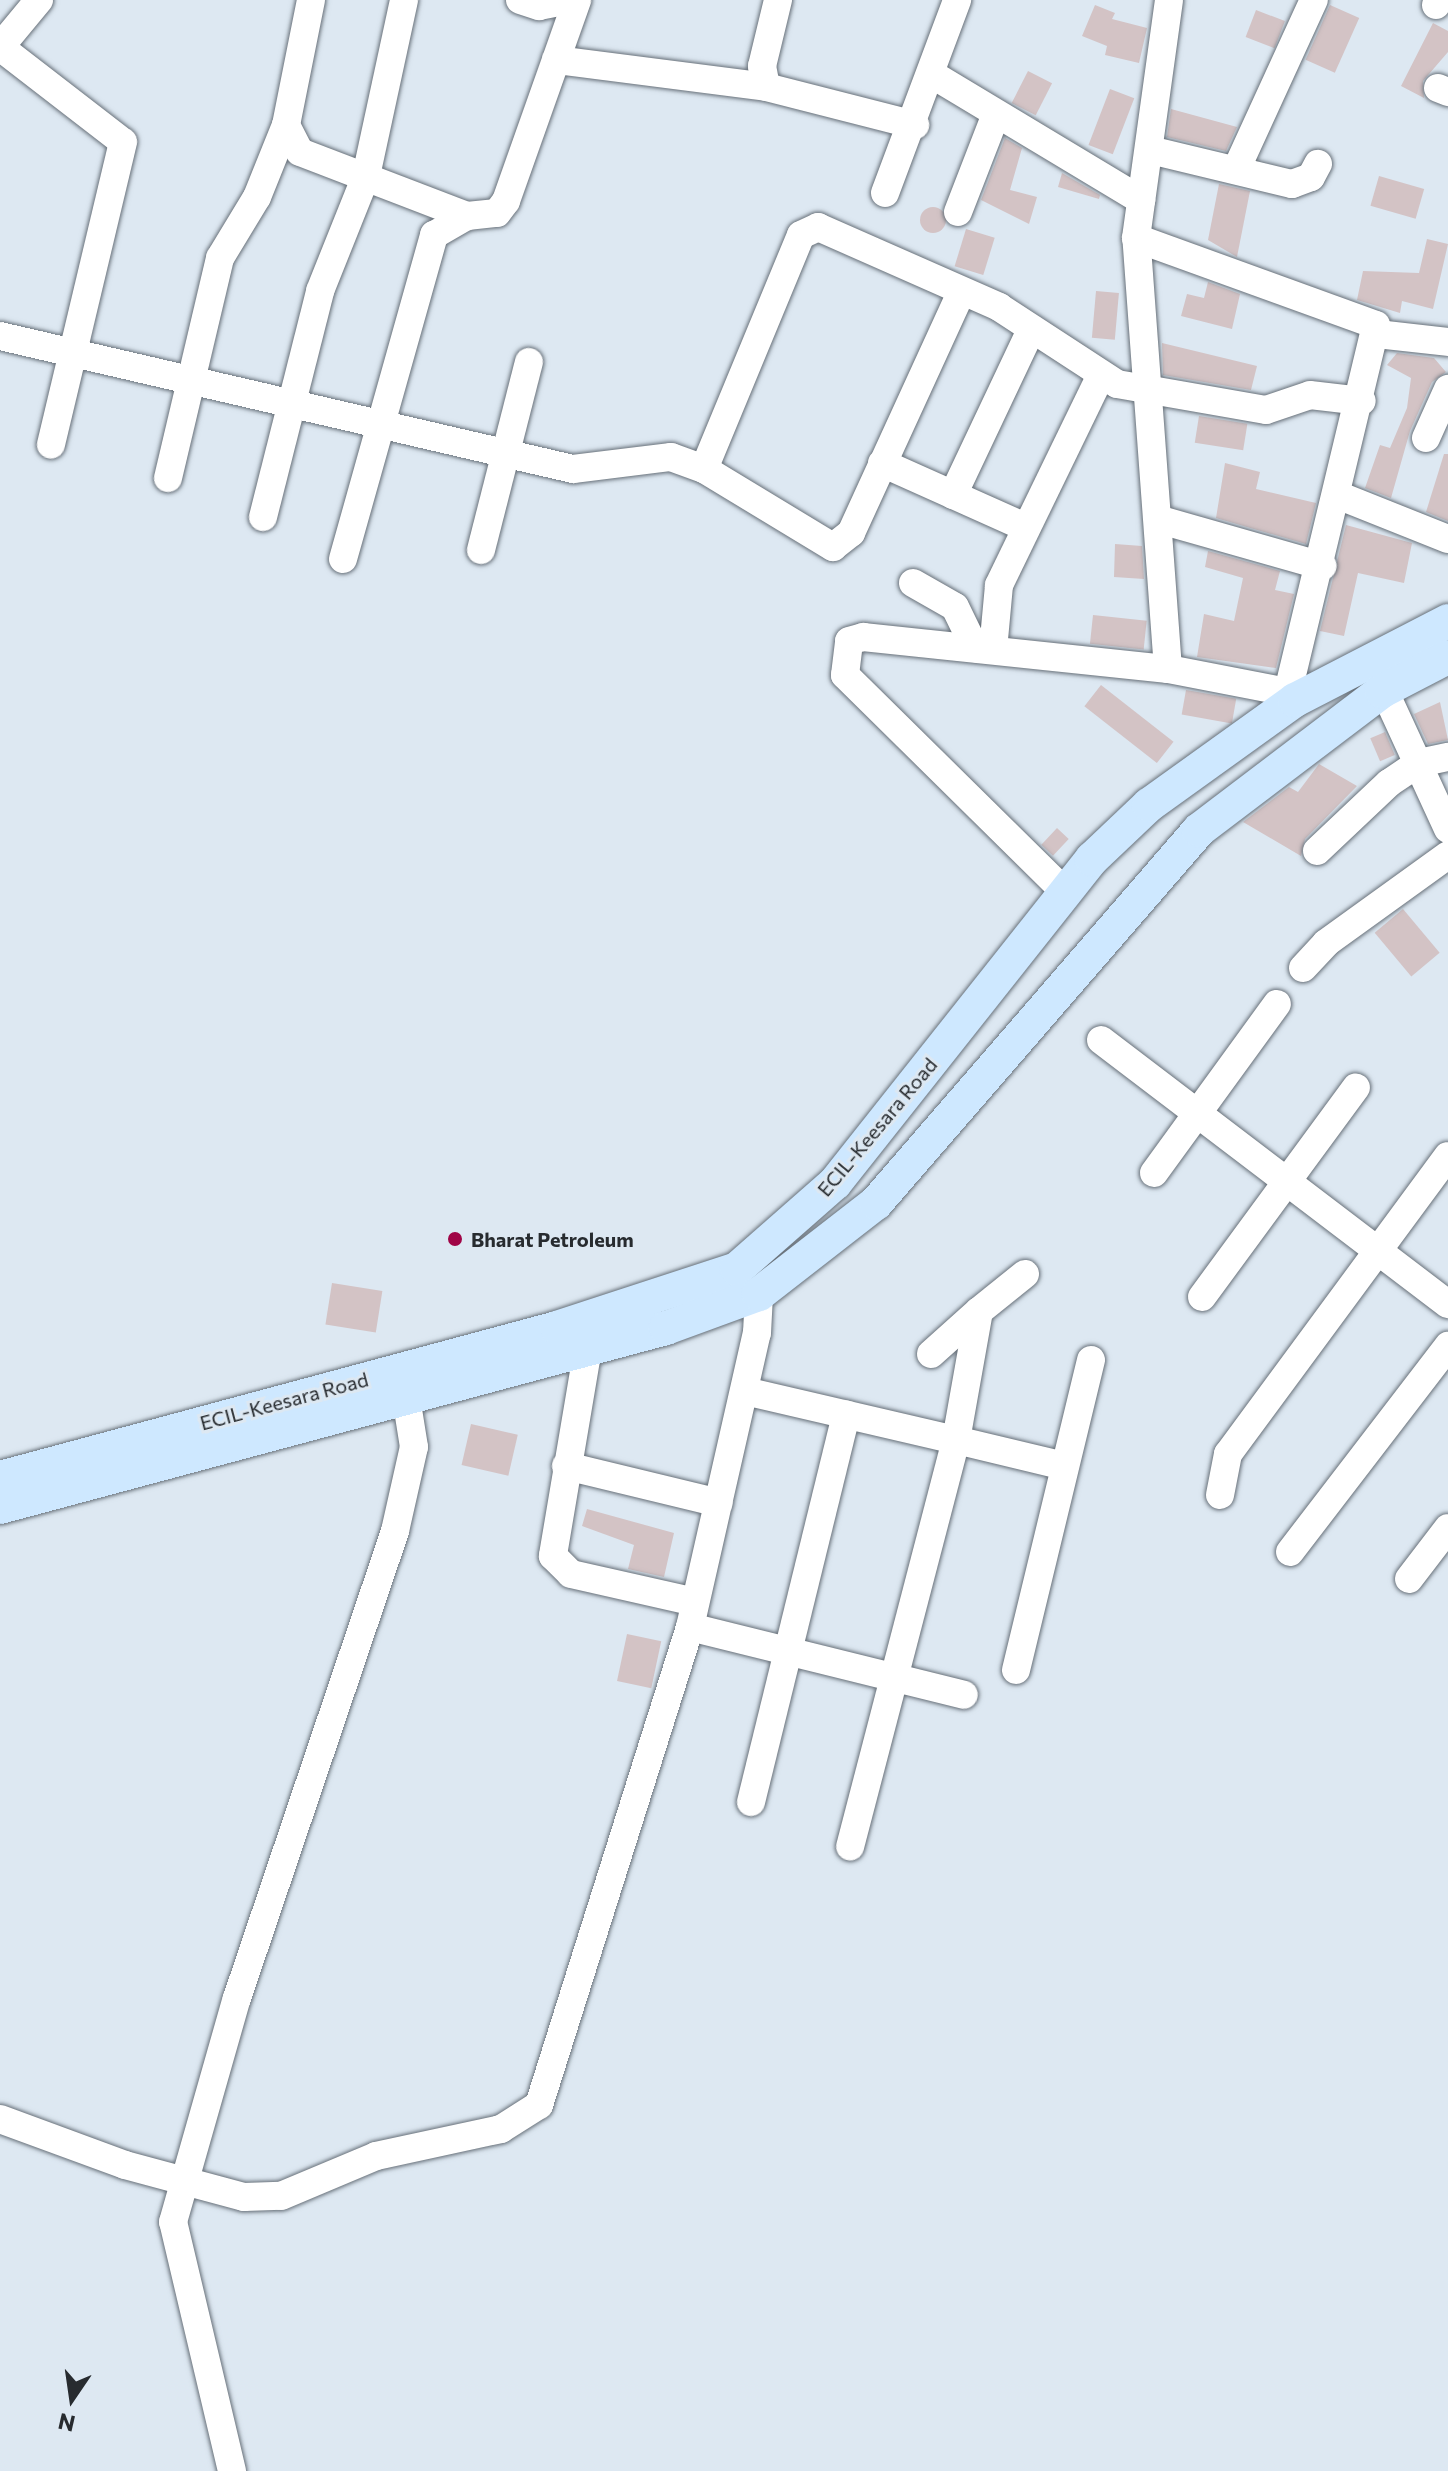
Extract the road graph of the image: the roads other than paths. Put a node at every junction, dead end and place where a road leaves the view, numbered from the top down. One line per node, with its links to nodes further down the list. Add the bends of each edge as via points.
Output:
1 (39, 0): 31 (street, via 0,47 123,142)
2 (311, 0): 15 (street)
3 (404, 0): 20 (street)
4 (520, 0): 5 (street, via 539,6)
5 (569, 0)
6 (577, 0): 11 (street)
7 (778, 0): 13 (street, via 762,66)
8 (957, 0): 12 (street)
9 (1169, 0): 17 (street)
10 (1314, 0): 19 (street)
11 (556, 60): 13 (street); 24 (street, via 506,201 484,218)
12 (933, 75): 14 (street); 16 (street)
13 (766, 87): 16 (street)
14 (996, 114): 22 (street); 23 (street)
15 (286, 125): 20 (street, via 308,158); 34 (street, via 262,186 220,258)
16 (915, 125): 21 (street)
17 (1150, 150): 19 (street); 22 (street)
18 (1318, 164): 19 (street, via 1311,177 1292,184)
19 (1236, 170)
20 (366, 176): 24 (street); 37 (street, via 320,291)
21 (885, 193)
22 (1141, 200): 25 (street)
23 (958, 212)
24 (467, 216): 39 (street, via 434,235)
25 (1136, 238): 28 (street, via 1370,320); 35 (street)
26 (962, 291): 27 (street); 43 (street); 44 (street, via 807,229)
27 (1031, 330): 33 (street); 46 (street)
28 (1377, 334): 30 (street); 38 (street)
29 (0, 336): 31 (street)
30 (1448, 342)
31 (72, 352): 34 (street); 41 (street)
32 (529, 362): 42 (street)
33 (1100, 377): 35 (street); 50 (street)
34 (191, 379): 37 (street); 45 (street)
35 (1147, 388): 38 (street, via 1266,410 1310,395); 49 (street)
36 (1448, 389): 40 (street)
37 (290, 401): 39 (street); 48 (street)
38 (1362, 401): 47 (street)
39 (379, 419): 42 (street); 53 (street)
40 (1426, 438)
41 (51, 445)
42 (505, 450): 44 (street, via 573,469 641,457); 52 (street)
43 (882, 463): 44 (street, via 851,533 833,547); 46 (street)
44 (704, 469)
45 (168, 478)
46 (953, 495): 50 (street)
47 (1340, 496): 51 (street); 54 (street)
48 (263, 517)
49 (1161, 520): 54 (street); 59 (street)
50 (1025, 527): 57 (street, via 999,585)
51 (1448, 539)
52 (481, 550)
53 (343, 559)
54 (1323, 566): 61 (street)
55 (913, 583): 57 (street, via 955,607)
56 (1448, 621): 61 (main road, ECIL-Keesara Road)
57 (984, 649): 59 (street); 67 (street, via 863,637 849,641 841,659 845,675)
58 (1448, 657): 60 (main road, ECIL-Keesara Road)
59 (1168, 669): 61 (street)
60 (1384, 690): 63 (street); 78 (main road, ECIL-Keesara Road, via 1199,830 1014,1037 929,1144 821,1253)
61 (1292, 696): 67 (main road, ECIL-Keesara Road, via 1149,805)
62 (1448, 757): 63 (street)
63 (1419, 763): 64 (street); 65 (street)
64 (1448, 829)
65 (1317, 851)
66 (1448, 855): 68 (street, via 1326,943)
67 (1065, 892): 82 (main road, ECIL-Keesara Road, via 835,1183 737,1269)
68 (1303, 968)
69 (1277, 1004): 72 (street)
70 (1101, 1040): 72 (street)
71 (1356, 1087): 75 (street)
72 (1199, 1111): 74 (street); 75 (street)
73 (1448, 1156): 76 (street)
74 (1154, 1173)
75 (1289, 1182): 76 (street); 79 (street)
76 (1380, 1251): 80 (street); 93 (street, via 1228,1454)
77 (1025, 1274): 81 (street)
78 (759, 1294): 82 (main road, ECIL-Keesara Road); 86 (street)
79 (1202, 1297)
80 (1448, 1304)
81 (979, 1311): 84 (street); 89 (street)
82 (576, 1337): 87 (main road, ECIL-Keesara Road); 90 (street); 92 (main road, ECIL-Keesara Road)
83 (1448, 1346): 97 (street)
84 (931, 1354)
85 (1091, 1360): 91 (street)
86 (745, 1391): 88 (street); 94 (street)
87 (406, 1397): 95 (main road, ECIL-Keesara Road); 107 (street, via 414,1447 395,1531)
88 (846, 1414): 89 (street); 100 (street)
89 (956, 1440): 91 (street); 102 (street)
90 (566, 1466): 94 (street); 99 (street, via 552,1550 560,1567)
91 (1064, 1466): 101 (street)
92 (0, 1478)
93 (1220, 1495)
94 (719, 1503): 99 (street)
95 (0, 1507)
96 (1448, 1528): 98 (street)
97 (1290, 1552)
98 (1409, 1579)
99 (692, 1615): 100 (street); 107 (street, via 539,2105 501,2129 376,2156 281,2196 244,2197)
100 (788, 1652): 102 (street); 104 (street)
101 (1016, 1670)
102 (892, 1678): 103 (street); 105 (street)
103 (964, 1695)
104 (751, 1802)
105 (850, 1846)
106 (0, 2119): 107 (street, via 66,2148)
107 (183, 2177): 108 (street, via 173,2222 178,2262)
108 (232, 2471)

